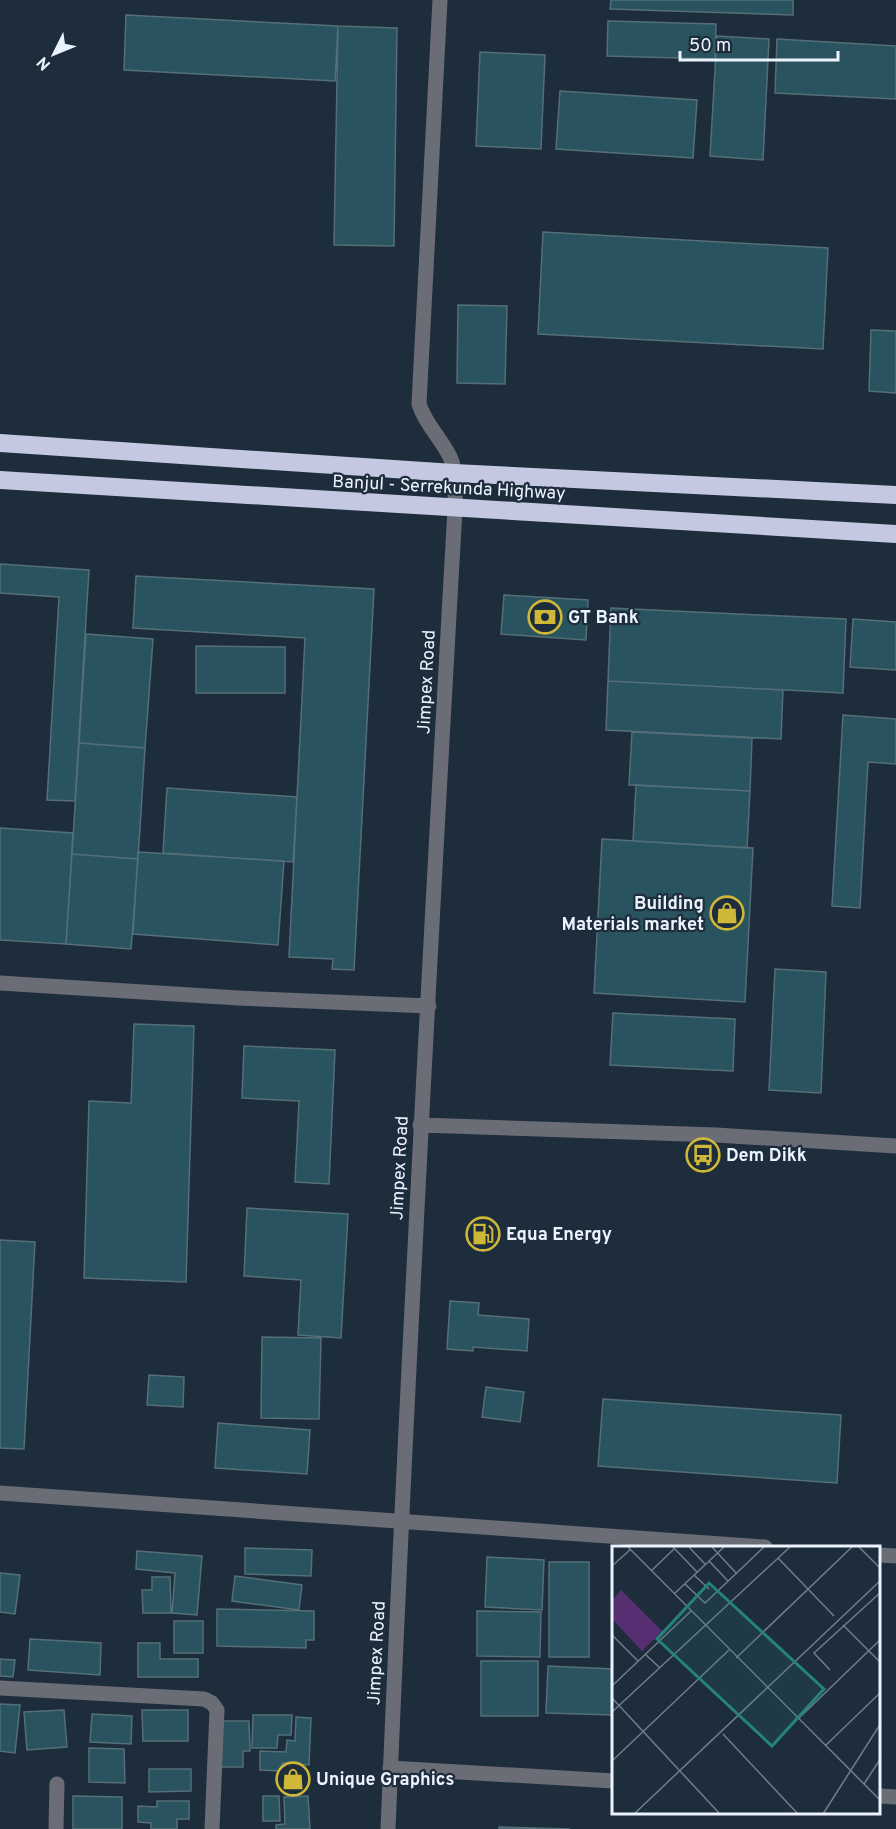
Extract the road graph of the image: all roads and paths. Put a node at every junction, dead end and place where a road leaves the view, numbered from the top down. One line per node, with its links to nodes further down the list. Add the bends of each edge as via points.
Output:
1 (440, 0): 3 (street, via 419,404 450,457)
2 (0, 443): 3 (highway, Banjul - Serrekunda Highway)
3 (454, 472): 5 (highway, Banjul - Serrekunda Highway); 6 (street, Jimpex Road)
4 (0, 480): 6 (highway, Banjul - Serrekunda Highway)
5 (896, 495)
6 (455, 509): 7 (highway, Banjul - Serrekunda Highway); 9 (street, Jimpex Road)
7 (896, 534)
8 (0, 983): 9 (street)
9 (429, 1006): 10 (street, Jimpex Road)
10 (420, 1125): 11 (street, via 716,1135); 13 (street, Jimpex Road)
11 (896, 1146)
12 (0, 1493): 13 (street)
13 (403, 1521): 14 (street); 18 (street, Jimpex Road)
14 (751, 1546)
15 (881, 1555): 16 (street)
16 (896, 1556)
17 (0, 1688): 24 (street, via 204,1699 212,1703 217,1710)
18 (390, 1768): 19 (street); 25 (street, Jimpex Road)
19 (612, 1781)
20 (57, 1784): 23 (street)
21 (881, 1796): 22 (street)
22 (896, 1797)
23 (56, 1829)
24 (213, 1829)
25 (388, 1829)

